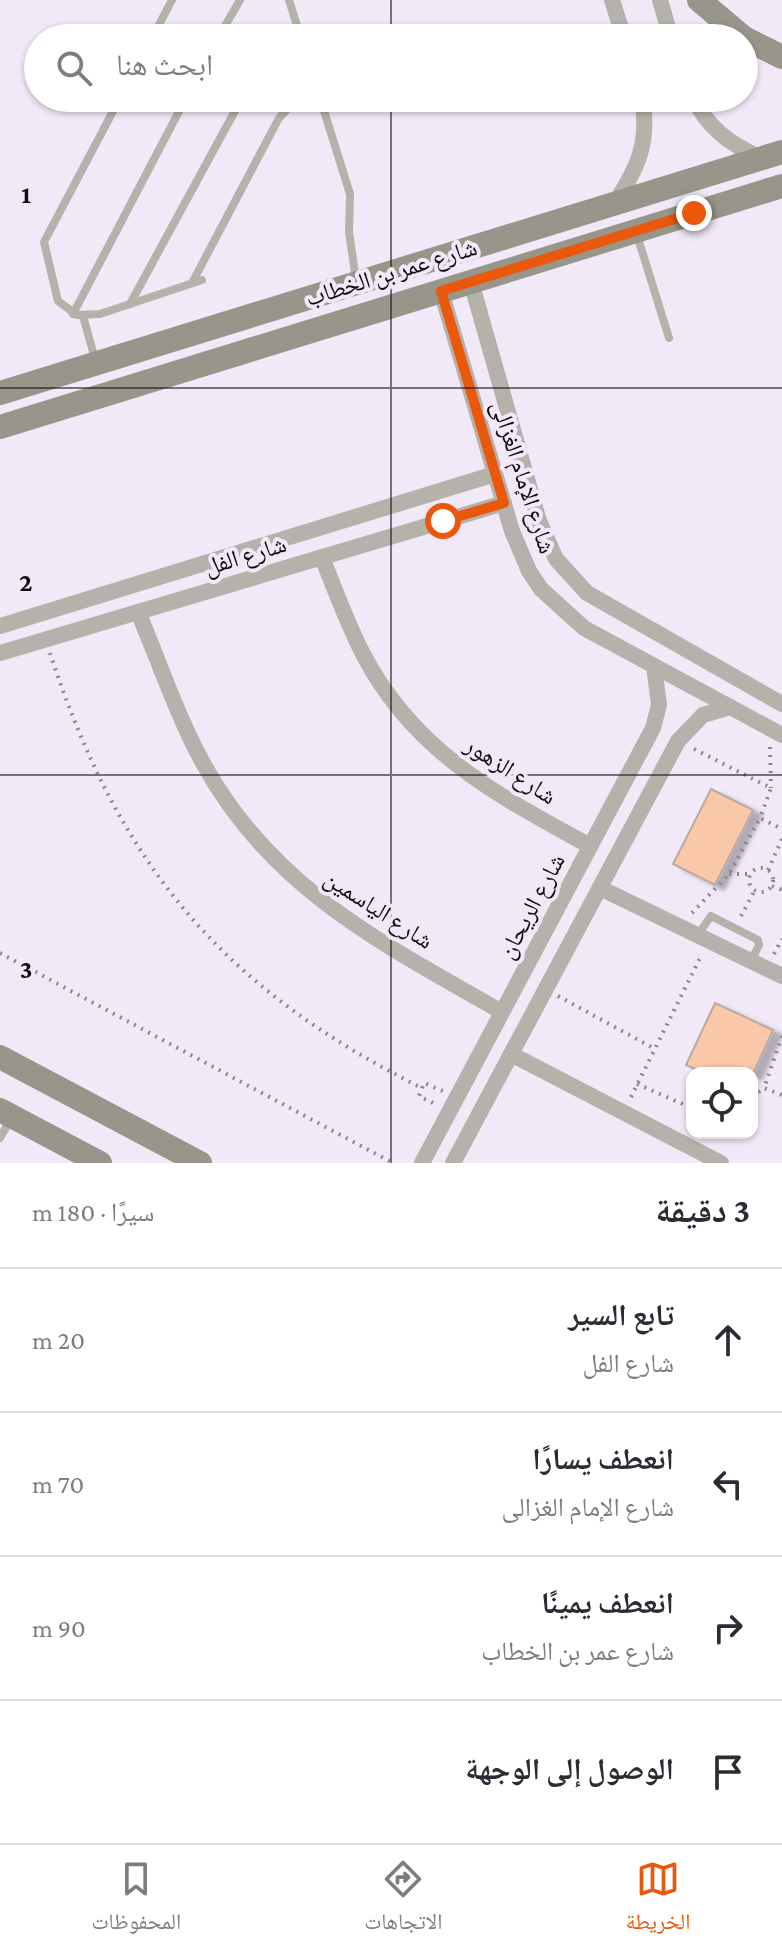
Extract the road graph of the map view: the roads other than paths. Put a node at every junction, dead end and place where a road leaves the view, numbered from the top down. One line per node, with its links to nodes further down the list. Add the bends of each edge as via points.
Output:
1 (172, 0): 7 (lane)
2 (240, 0): 8 (lane)
3 (289, 0): 9 (lane)
4 (612, 0): 10 (street)
5 (660, 0): 11 (street)
6 (699, 0): 12 (street)
7 (159, 24)
8 (226, 24)
9 (297, 24)
10 (620, 24)
11 (667, 24)
12 (727, 24)
13 (758, 45): 14 (street)
14 (782, 57)
15 (113, 112): 36 (lane, via 44,242 58,301)
16 (179, 112): 36 (lane)
17 (234, 112): 35 (lane)
18 (284, 112): 33 (lane)
19 (322, 112): 32 (lane, via 350,194)
20 (644, 112): 24 (street, via 644,150)
21 (704, 112): 22 (street, via 719,134 739,149)
22 (772, 155): 24 (street, شارع عمر بن الخطاب)
23 (782, 186): 26 (street, شارع عمر بن الخطاب)
24 (614, 204): 25 (street, شارع عمر بن الخطاب)
25 (576, 215): 27 (street, شارع عمر بن الخطاب); 28 (street, via 572,235)
26 (635, 231): 28 (street, شارع عمر بن الخطاب); 39 (lane)
27 (514, 234): 29 (street, via 528,244); 32 (street, شارع عمر بن الخطاب)
28 (585, 246): 29 (street, شارع عمر بن الخطاب)
29 (524, 265): 31 (street, شارع عمر بن الخطاب)
30 (202, 280): 33 (lane)
31 (471, 282): 34 (street, شارع عمر بن الخطاب); 51 (street, شارع الإمام الغزالى, via 539,521 565,572 610,608)
32 (356, 283): 38 (street, شارع عمر بن الخطاب)
33 (191, 284): 35 (lane)
34 (441, 291): 40 (street, شارع عمر بن الخطاب); 44 (street, شارع الإمام الغزالى)
35 (129, 304): 37 (lane)
36 (73, 314): 37 (lane)
37 (83, 316): 41 (lane)
38 (202, 331): 40 (street); 41 (street, شارع عمر بن الخطاب)
39 (669, 338)
40 (211, 362): 43 (street, شارع عمر بن الخطاب)
41 (96, 364): 42 (street, شارع عمر بن الخطاب)
42 (0, 393)
43 (0, 427)
44 (495, 474): 45 (street, شارع الإمام الغزالى); 48 (street, شارع الفل)
45 (504, 503): 46 (street, شارع الفل); 50 (street, شارع الإمام الغزالى, via 519,552 554,604 584,628)
46 (322, 557): 47 (street, شارع الفل); 54 (street, شارع الزهور, via 364,655 413,726 477,782)
47 (138, 612): 49 (street, شارع الفل); 59 (street, شارع الياسمين, via 201,760 235,813 276,862 349,923)
48 (0, 626)
49 (0, 653)
50 (654, 666): 52 (street, شارع الإمام الغزالى); 54 (street, شارع الريحان, via 660,693 657,717)
51 (782, 704)
52 (730, 707): 53 (street, شارع الإمام الغزالى); 55 (street, via 703,715 678,741)
53 (776, 732)
54 (590, 846): 59 (street, شارع الريحان)
55 (600, 888): 56 (street); 60 (street)
56 (703, 939): 57 (street); 57 (lane, via 709,916 759,943)
57 (751, 961): 58 (street)
58 (782, 976)
59 (502, 1012): 65 (street, شارع الريحان)
60 (511, 1054): 66 (street); 67 (street)
61 (0, 1057): 64 (street)
62 (4, 1121): 63 (street)
63 (100, 1163)
64 (200, 1163)
65 (422, 1163)
66 (453, 1163)
67 (721, 1163)

